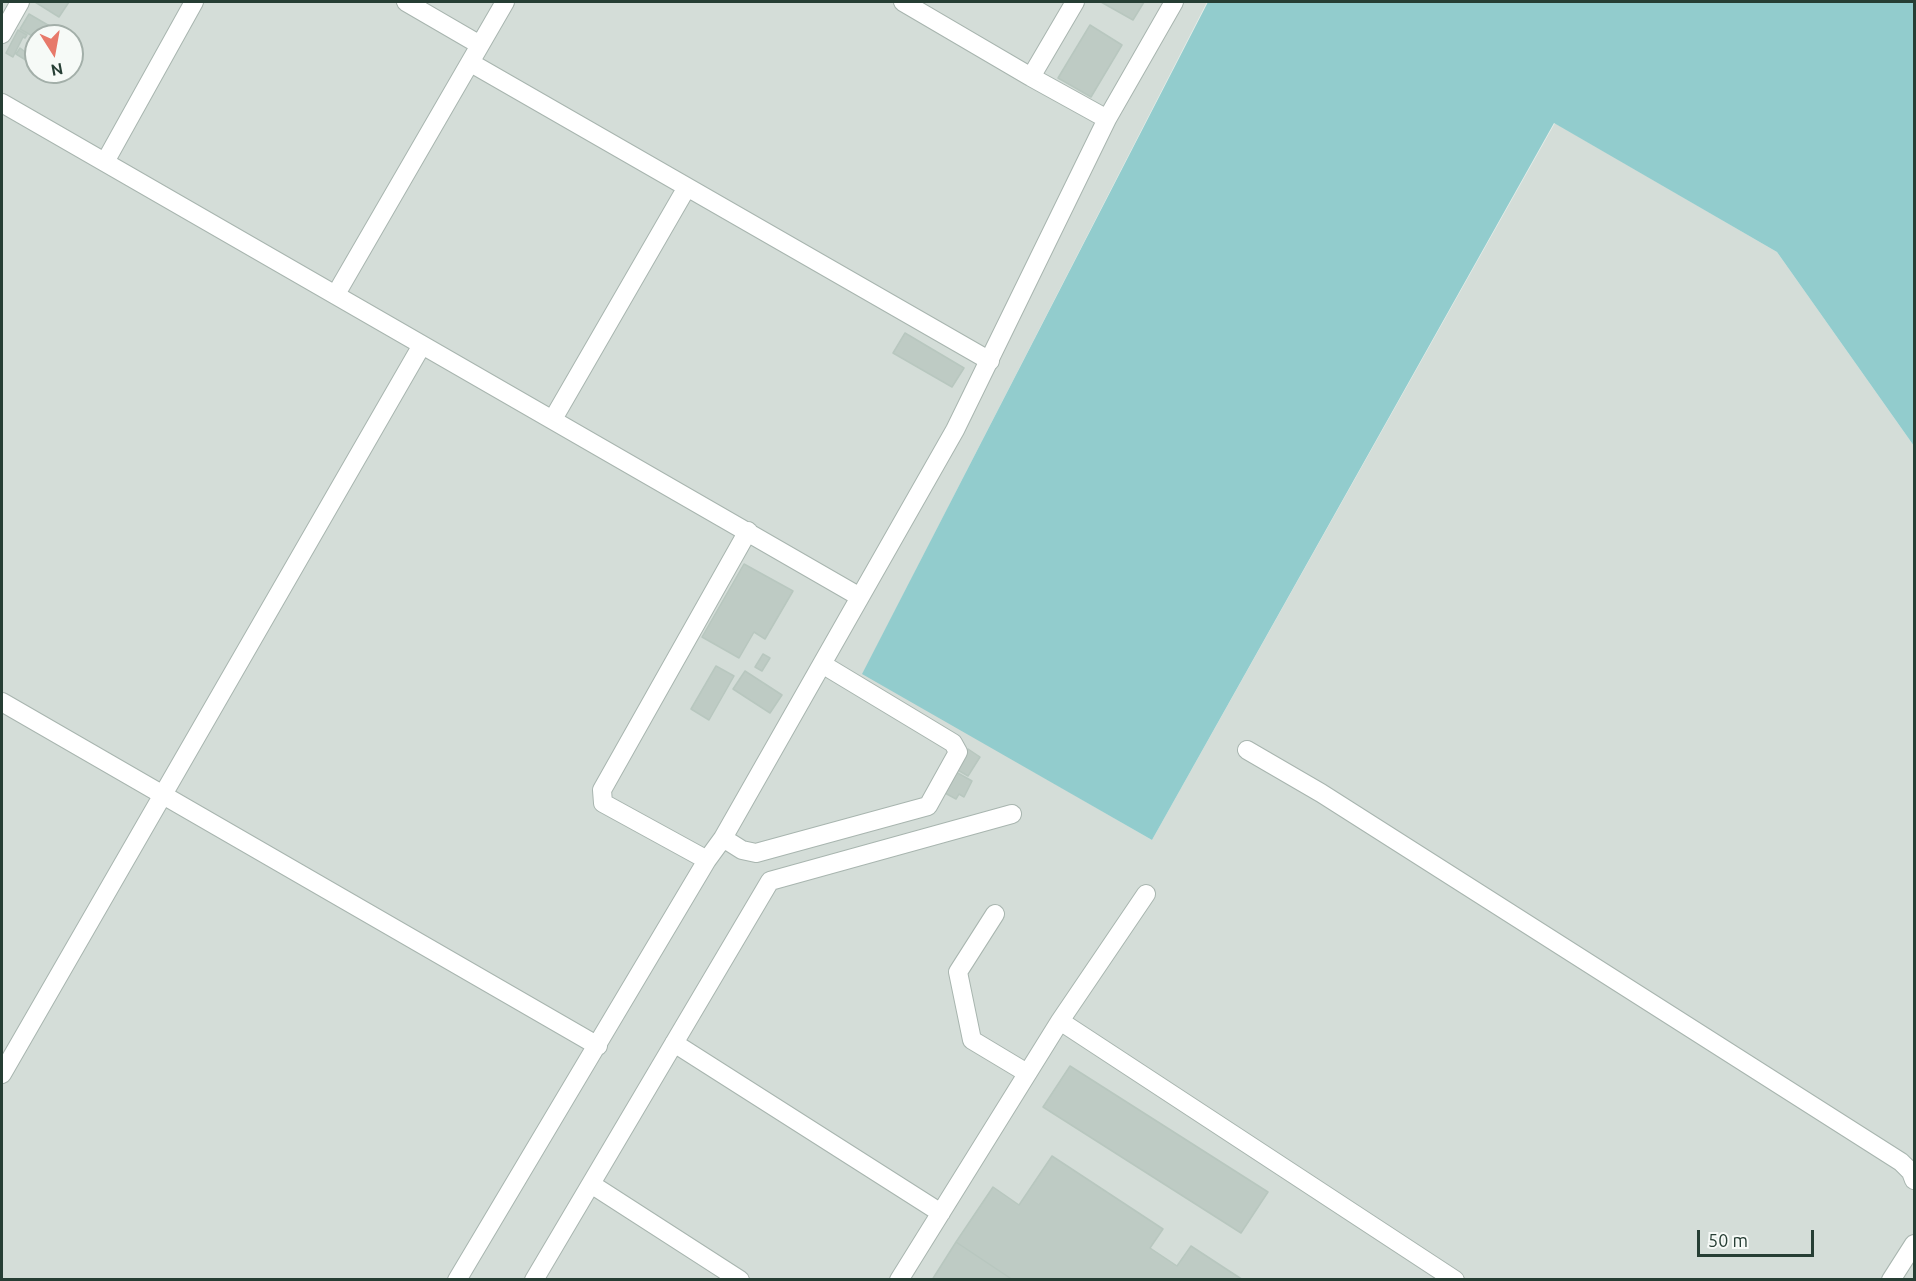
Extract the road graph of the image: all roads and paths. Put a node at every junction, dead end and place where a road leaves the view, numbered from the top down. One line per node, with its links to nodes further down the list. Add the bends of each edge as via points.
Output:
1 (20, 2): 8 (street)
2 (194, 2): 14 (street)
3 (406, 2): 9 (street)
4 (505, 2): 9 (street)
5 (1075, 2): 11 (street)
6 (1174, 2): 13 (street)
7 (910, 3): 11 (street)
8 (2, 34)
9 (480, 45): 10 (street)
10 (471, 63): 15 (street); 16 (street)
11 (1031, 77): 13 (street)
12 (2, 103): 14 (street)
13 (1107, 119): 18 (street)
14 (105, 162): 16 (street)
15 (687, 187): 18 (street); 19 (street)
16 (336, 294): 17 (street)
17 (422, 345): 19 (street); 25 (street)
18 (990, 361): 21 (street, via 935,468)
19 (554, 419): 20 (street)
20 (748, 531): 21 (street); 28 (street, via 602,790 603,803)
21 (860, 597): 22 (street)
22 (822, 664): 27 (street); 27 (street, via 958,748 928,806 756,853 742,850)
23 (2, 702): 25 (street)
24 (1247, 750): 36 (street, via 1321,793 1901,1162)
25 (162, 794): 33 (street); 35 (street)
26 (1012, 814): 32 (street, via 770,881)
27 (723, 838): 28 (street)
28 (707, 860): 33 (street)
29 (1146, 894): 31 (street)
30 (995, 914): 34 (street, via 958,972 972,1040)
31 (1060, 1021): 34 (street); 44 (street)
32 (674, 1043): 37 (street); 38 (street)
33 (598, 1046): 40 (street)
34 (1027, 1073): 38 (street)
35 (2, 1074)
36 (1914, 1180)
37 (591, 1184): 41 (street); 42 (street)
38 (941, 1213): 43 (street)
39 (1914, 1244): 45 (street)
40 (458, 1280)
41 (534, 1280)
42 (741, 1280)
43 (899, 1280)
44 (1455, 1280)
45 (1891, 1280)

